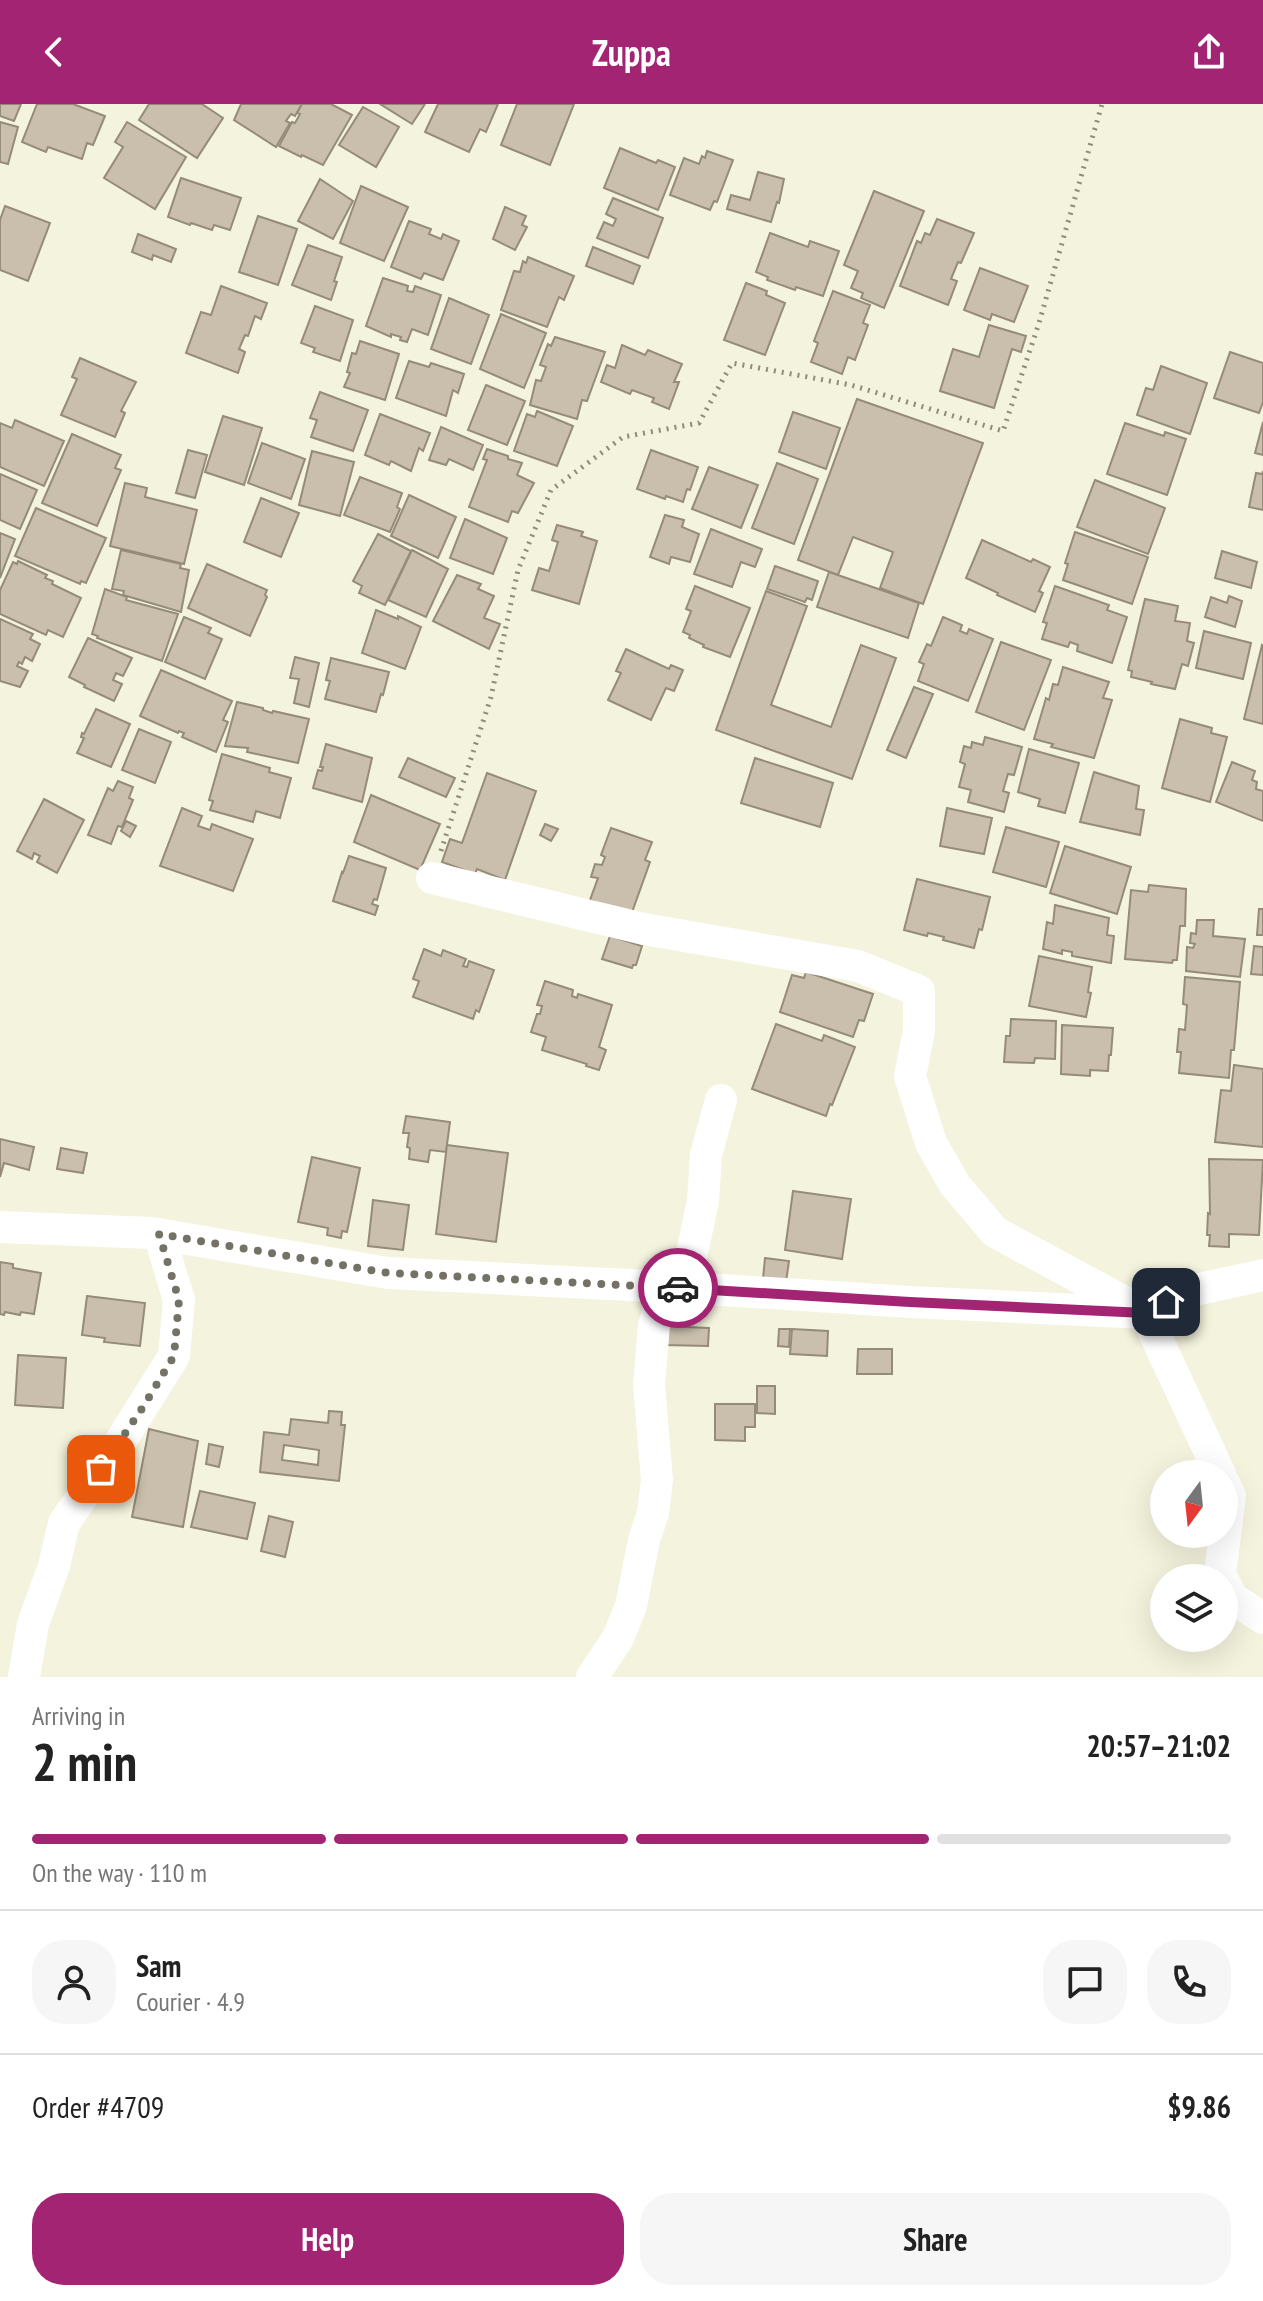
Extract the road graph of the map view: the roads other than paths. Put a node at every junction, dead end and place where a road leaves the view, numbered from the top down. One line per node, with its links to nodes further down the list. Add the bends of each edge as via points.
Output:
1 (432, 878): 7 (street, via 644,929 858,966 919,991 919,1031 910,1076 931,1143 955,1185 995,1232)
2 (721, 1100): 6 (street, via 706,1155 690,1262)
3 (0, 1227): 4 (street)
4 (159, 1234): 6 (street, via 388,1273); 11 (street, via 179,1300 174,1356 64,1523)
5 (1263, 1275): 7 (street, via 1186,1292)
6 (678, 1288): 7 (street); 12 (street, via 654,1325 649,1385 657,1480 653,1513 631,1606 618,1638)
7 (1145, 1313): 8 (street)
8 (1213, 1460)
9 (1238, 1602): 10 (street)
10 (1263, 1618)
11 (16, 1672)
12 (592, 1677)

